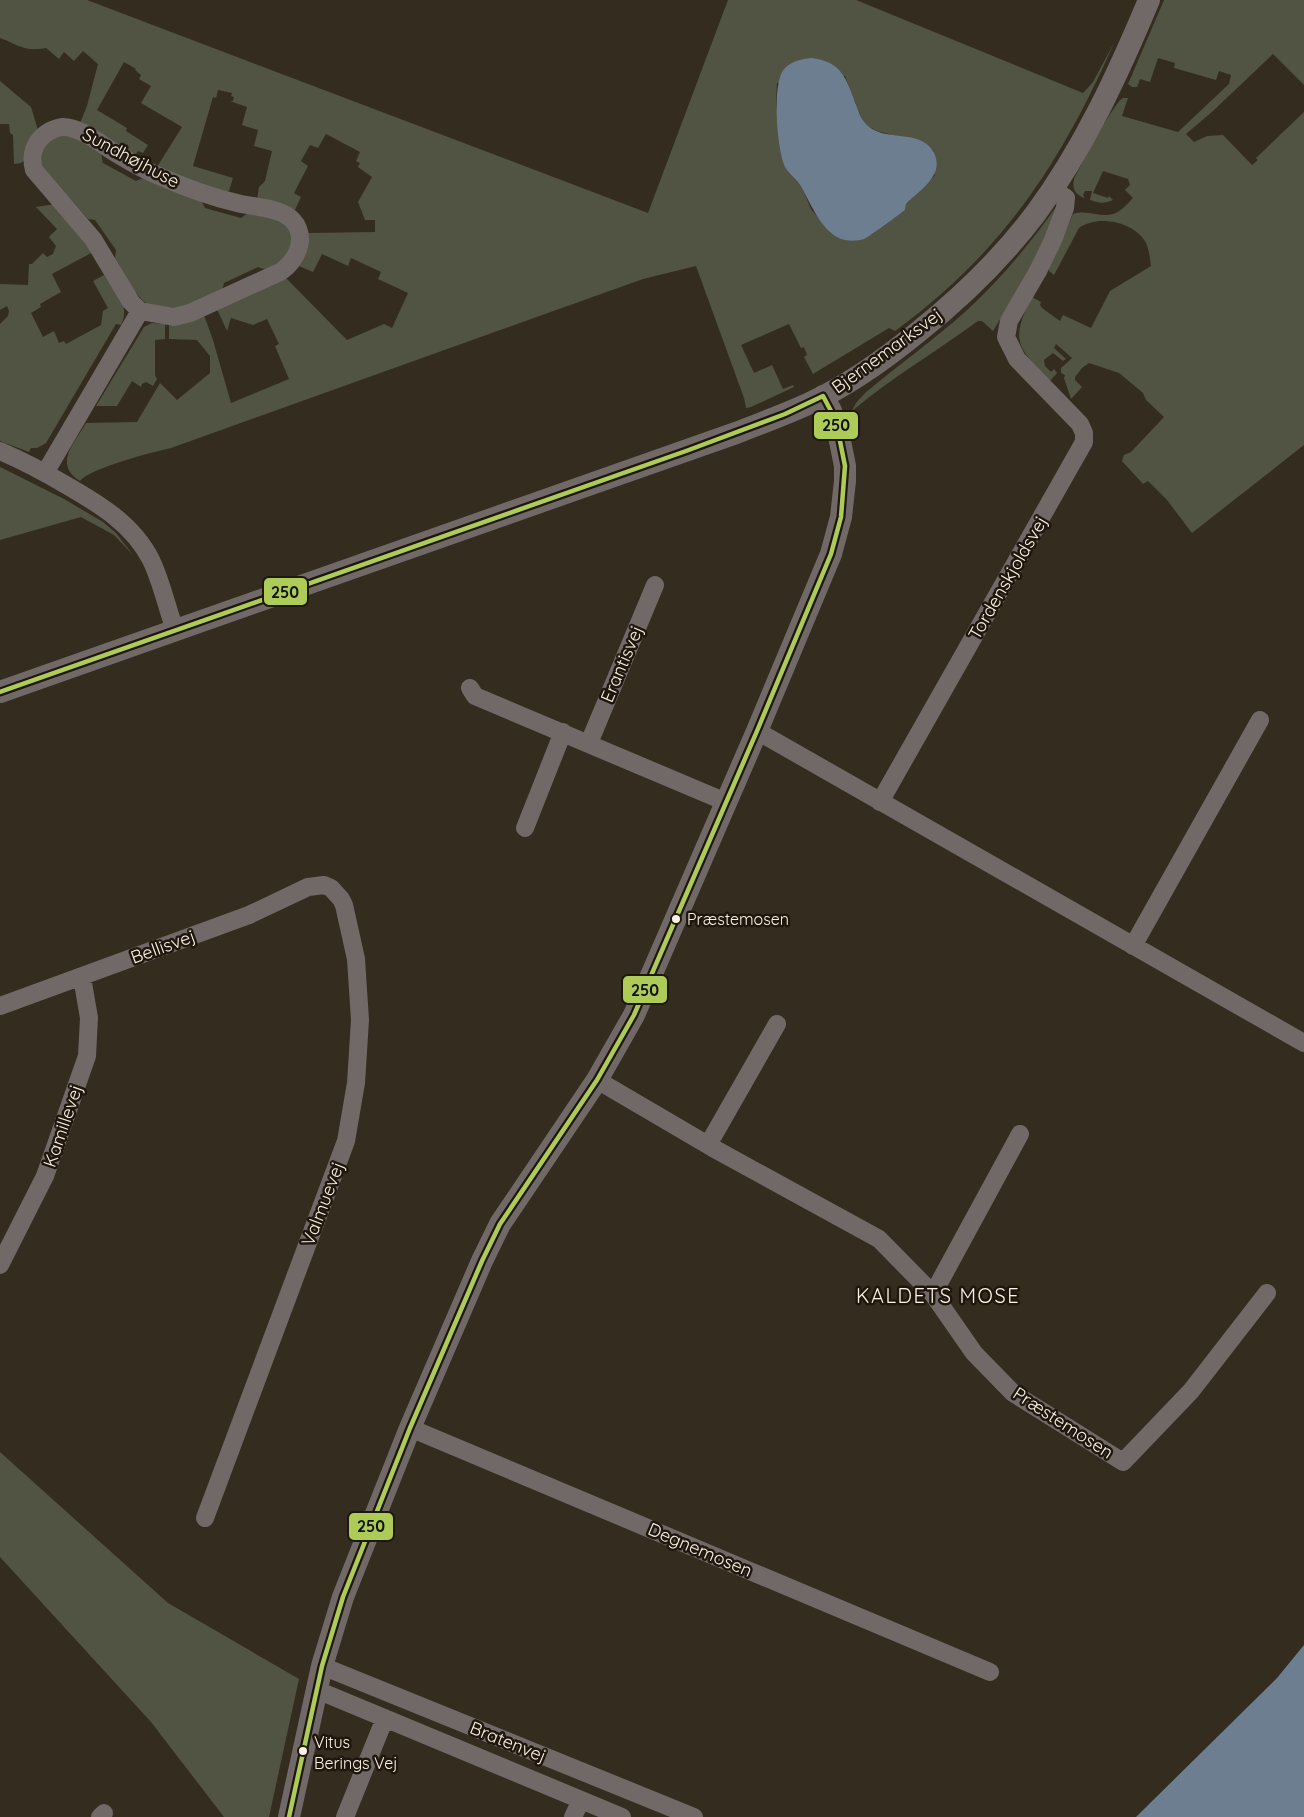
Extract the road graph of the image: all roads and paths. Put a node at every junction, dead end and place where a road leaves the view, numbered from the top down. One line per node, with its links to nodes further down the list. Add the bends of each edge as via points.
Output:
1 (1149, 0): 2 (street, Bjernemarksvej, via 1105,98)
2 (1053, 189): 4 (street, Bjernemarksvej, via 984,273 941,313 887,356); 16 (street, Tordenskjoldsvej, via 1066,198 1065,208 1045,258 1012,315 1006,337 1013,353 1080,424 1084,442)
3 (140, 311): 3 (street, Sundhøjhuse, via 182,316 280,272 298,253 297,228 290,218 276,211 226,200 158,175 72,128 48,131 34,147 34,170 93,239); 6 (street)
4 (823, 396): 8 (street, Bjernemarksvej, via 736,433); 12 (street, via 837,429 844,466 841,517 831,554)
5 (0, 451): 6 (street)
6 (45, 473): 8 (street, via 100,505 133,534 151,561)
7 (656, 585): 14 (street, Erantisvej)
8 (175, 630): 10 (street, Bjernemarksvej)
9 (470, 688): 13 (street, via 476,696)
10 (0, 692)
11 (1260, 720): 19 (street)
12 (757, 731): 15 (street); 16 (street)
13 (563, 732): 14 (street); 17 (street)
14 (589, 743): 15 (street)
15 (726, 802): 24 (street, via 634,1015)
16 (880, 802): 19 (street)
17 (525, 828)
18 (324, 885): 20 (street, Bellisvej, via 308,887 249,915); 31 (street, Valmuevej, via 341,899 356,959 360,1020 356,1083 346,1141)
19 (1133, 946): 23 (street)
20 (82, 977): 21 (street, Bellisvej); 27 (street, Kamillevej, via 89,1018 87,1056 45,1176)
21 (0, 1006)
22 (777, 1024): 26 (street)
23 (1304, 1043)
24 (597, 1080): 26 (street, Præstemosen); 30 (street, via 500,1224)
25 (1020, 1134): 29 (street)
26 (708, 1145): 29 (street, Præstemosen, via 879,1239)
27 (0, 1265)
28 (1267, 1293): 29 (street, Præstemosen, via 1191,1391 1123,1462 1013,1392 974,1353)
29 (933, 1294)
30 (410, 1428): 32 (street, via 343,1597); 33 (street, Degnemosen)
31 (205, 1518)
32 (322, 1666): 34 (street); 41 (street, Bratenvej)
33 (990, 1672)
34 (317, 1690): 35 (street, Bratenvej); 37 (street)
35 (386, 1718): 36 (street, Bratenvej); 38 (street)
36 (581, 1800): 39 (street); 40 (street, Bratenvej)
37 (289, 1817)
38 (345, 1817)
39 (573, 1817)
40 (622, 1817)
41 (694, 1817)

